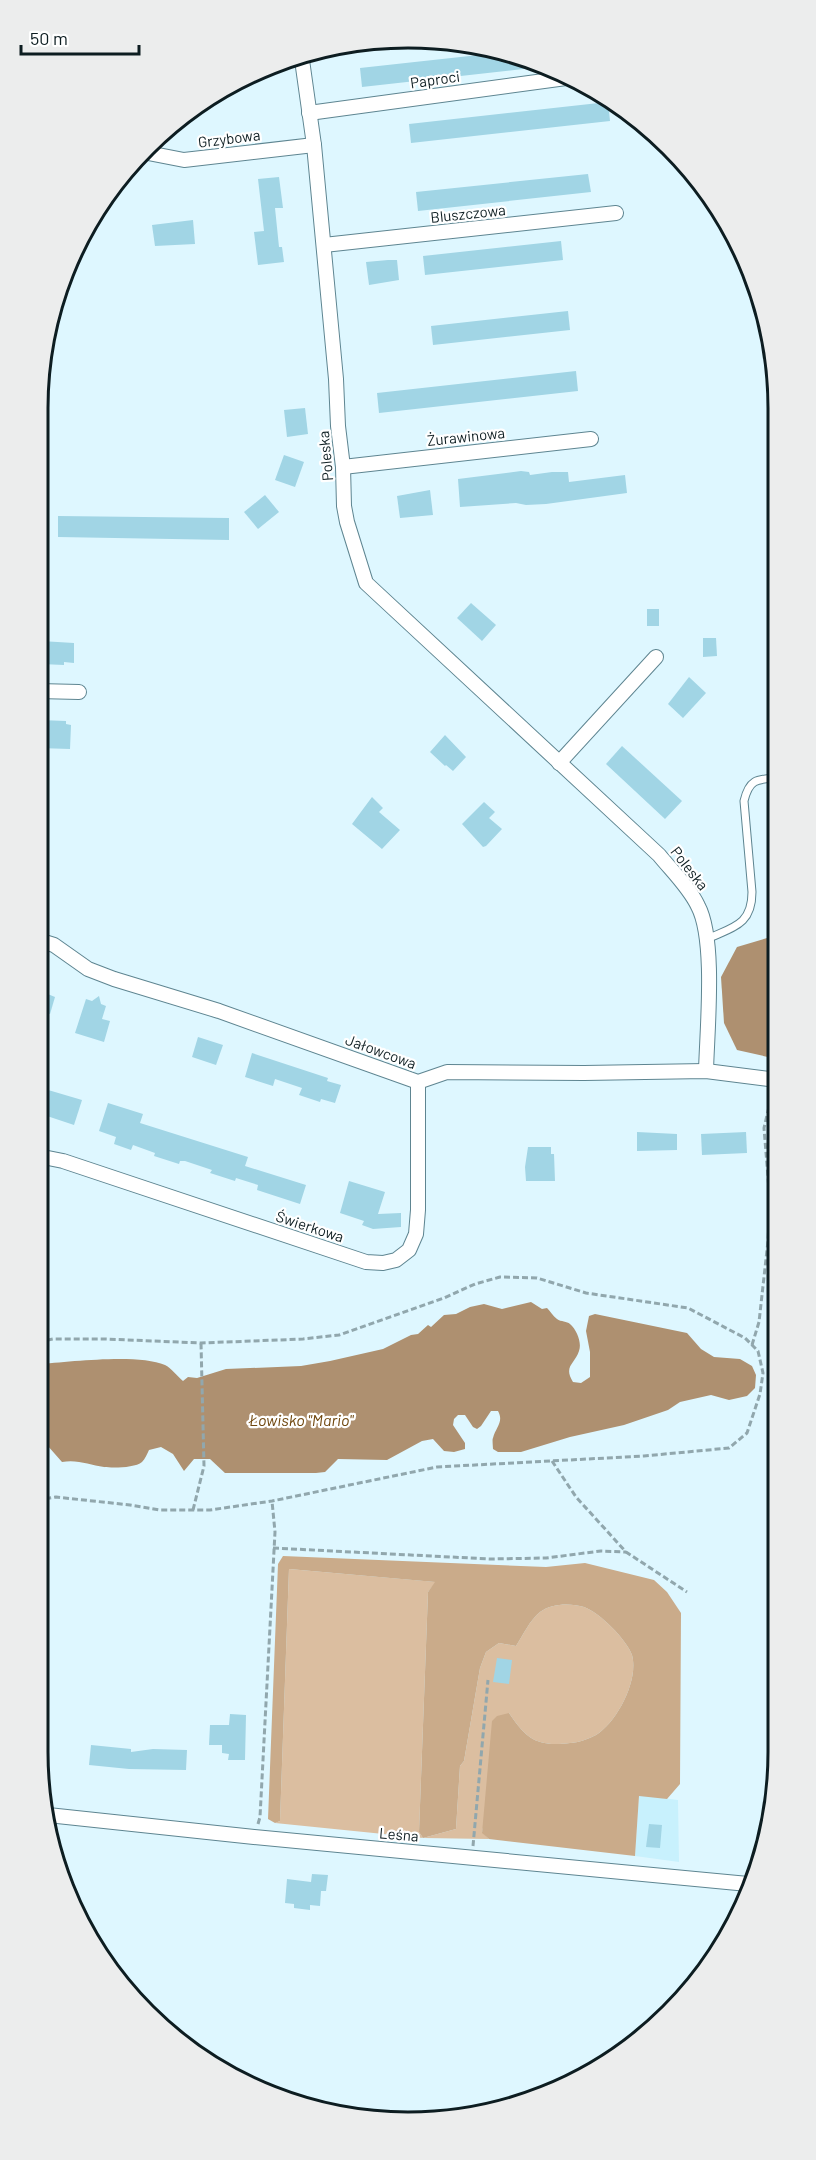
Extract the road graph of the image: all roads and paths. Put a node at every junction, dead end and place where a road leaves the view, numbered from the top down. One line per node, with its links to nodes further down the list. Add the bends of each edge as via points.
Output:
1 (303, 64): 3 (street, Poleska)
2 (555, 79): 3 (street, Paproci)
3 (309, 113): 4 (street, Poleska)
4 (314, 145): 5 (street, Grzybowa, via 184,160); 7 (street, Poleska)
5 (152, 154)
6 (616, 213): 7 (street, Bluszczowa)
7 (324, 245): 9 (street, Poleska)
8 (591, 439): 9 (street, Żurawinowa)
9 (343, 467): 13 (street, Poleska, via 347,522 366,583)
10 (656, 657): 13 (street)
11 (48, 691): 12 (street)
12 (79, 692)
13 (559, 763): 15 (street, Poleska, via 659,855 699,907)
14 (768, 779): 15 (lane, via 752,783 744,801 752,892 748,917)
15 (707, 939): 17 (street, Poleska)
16 (48, 943): 19 (street, Jałowcowa, via 88,969 114,979 219,1011)
17 (706, 1071): 18 (street, Jałowcowa); 19 (street, Jałowcowa, via 447,1072)
18 (768, 1079)
19 (418, 1082): 21 (street, Świerkowa, via 416,1234 409,1250 396,1260 383,1263 366,1262)
20 (768, 1107): 22 (path, via 764,1128)
21 (48, 1158)
22 (768, 1177)
23 (768, 1241): 26 (path, via 759,1322)
24 (48, 1340): 25 (path)
25 (201, 1343): 26 (path, via 339,1335 500,1277 537,1278 586,1293 688,1308); 30 (path, via 204,1466)
26 (752, 1344): 27 (path, via 758,1351 763,1373 760,1394 747,1433 729,1448)
27 (552, 1461): 29 (path, via 437,1467); 32 (path, via 576,1497)
28 (48, 1498): 30 (path)
29 (272, 1501): 30 (path); 31 (path)
30 (194, 1510)
31 (273, 1548): 32 (path, via 490,1559); 36 (path, via 260,1817)
32 (627, 1552): 33 (path)
33 (687, 1592)
34 (488, 1680): 37 (path)
35 (54, 1816): 36 (street, Leśna)
36 (254, 1837): 37 (street, Leśna)
37 (472, 1858): 38 (street, Leśna)
38 (743, 1884)

